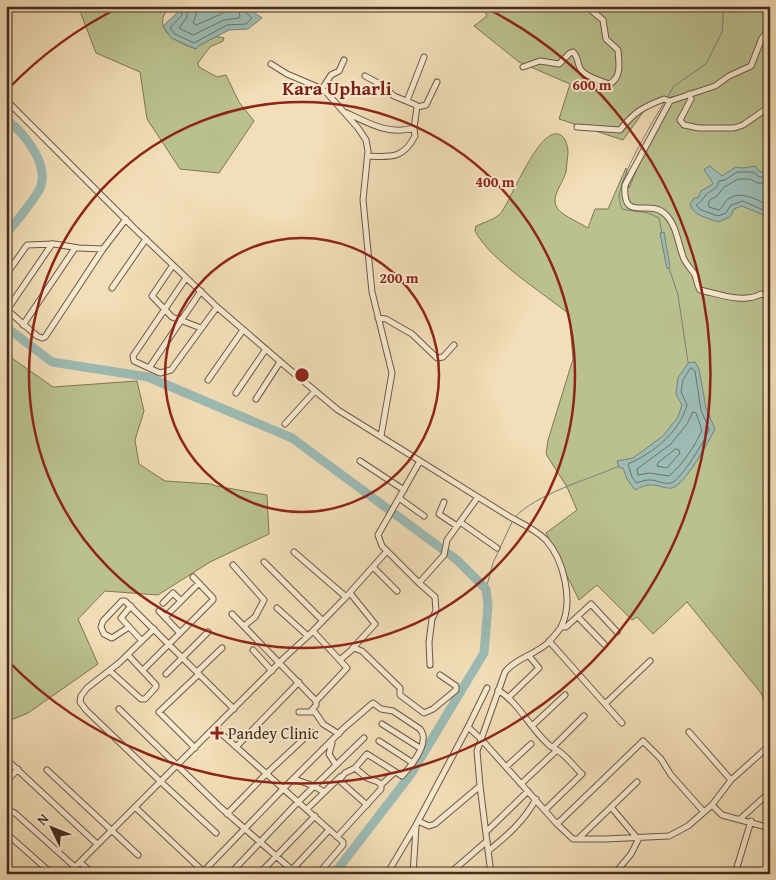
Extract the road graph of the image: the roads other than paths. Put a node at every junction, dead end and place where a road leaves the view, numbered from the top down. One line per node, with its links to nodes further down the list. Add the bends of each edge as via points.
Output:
1 (13, 6): 3 (street)
2 (586, 6): 8 (street, via 603,20 606,39 618,50 619,74 615,80 609,84 584,73 573,52 559,64 538,62)
3 (6, 15)
4 (770, 29): 12 (street, via 762,38 751,66 715,86)
5 (424, 57): 15 (street)
6 (344, 60): 11 (street, via 339,71 330,75)
7 (271, 64): 11 (street)
8 (523, 66)
9 (365, 76): 15 (street)
10 (437, 82): 16 (street, via 426,106)
11 (322, 89): 18 (street)
12 (689, 94): 14 (street); 17 (street, via 691,99 680,120 684,125 699,128 734,128)
13 (6, 100): 22 (street)
14 (670, 101): 19 (street, via 664,99 648,105 630,116 620,130); 32 (street, via 625,186 624,199 635,207 664,212 700,290 743,299 761,294)
15 (407, 102): 16 (street)
16 (417, 107): 20 (street)
17 (770, 109)
18 (344, 112): 20 (street, via 386,130); 21 (street, via 366,140)
19 (577, 126)
20 (414, 128): 21 (street, via 415,136 402,153)
21 (368, 156): 36 (street, via 363,200 372,292)
22 (126, 220): 23 (street); 26 (street)
23 (146, 239): 27 (street); 30 (street)
24 (52, 244): 25 (street); 28 (street, via 26,246); 34 (street)
25 (75, 248): 26 (street); 38 (street)
26 (103, 249): 38 (street, via 46,335 38,337)
27 (173, 265): 29 (street); 35 (street, via 152,295)
28 (6, 275)
29 (186, 278): 31 (street); 35 (street)
30 (112, 288)
31 (201, 291): 33 (street); 37 (street)
32 (770, 297)
33 (217, 307): 39 (street); 40 (street)
34 (7, 310): 38 (street)
35 (165, 310): 37 (street); 44 (street, via 133,358)
36 (378, 318): 41 (street, via 386,319 412,334 437,358 443,357); 50 (street, via 392,377)
37 (180, 320): 39 (street); 44 (street)
38 (23, 325)
39 (201, 328): 44 (street, via 171,370 162,373)
40 (243, 330): 42 (street); 45 (street)
41 (454, 345)
42 (266, 349): 43 (street); 47 (street)
43 (280, 362): 46 (street); 48 (street)
44 (149, 368)
45 (208, 380)
46 (315, 391): 49 (street); 50 (street)
47 (236, 393)
48 (256, 399)
49 (285, 424)
50 (381, 436): 52 (street)
51 (360, 461): 53 (street)
52 (420, 461): 53 (street); 54 (street)
53 (404, 490): 55 (street)
54 (478, 497): 58 (street); 81 (street, via 538,532 554,551 567,598)
55 (398, 501): 57 (street); 61 (street, via 378,535)
56 (444, 502): 58 (street, via 439,514)
57 (424, 516)
58 (458, 524): 59 (street); 67 (street, via 447,540 444,554)
59 (497, 548)
60 (294, 552): 69 (street)
61 (387, 552): 64 (street); 67 (street)
62 (264, 562): 78 (street)
63 (233, 565): 79 (street, via 264,600 255,617)
64 (373, 567): 68 (street); 69 (street)
65 (193, 577): 66 (street)
66 (199, 583): 70 (street); 86 (street, via 214,599)
67 (419, 583): 101 (street, via 435,597 436,611 429,642)
68 (397, 592)
69 (348, 595): 78 (street); 93 (street, via 375,624)
70 (181, 601): 71 (street, via 173,593); 76 (street)
71 (163, 603)
72 (131, 606): 80 (street, via 121,618); 80 (street, via 122,601 100,627 112,638); 82 (street)
73 (278, 608): 87 (street)
74 (159, 611): 76 (street)
75 (232, 614): 79 (street)
76 (165, 617): 86 (street)
77 (578, 617): 81 (street, via 566,627); 85 (street, via 592,604); 91 (street)
78 (323, 621): 83 (street)
79 (244, 626): 100 (street)
80 (129, 627): 88 (street)
81 (561, 627): 89 (street)
82 (154, 629): 88 (street); 90 (street)
83 (313, 631): 87 (street); 98 (street)
84 (208, 632): 97 (street)
85 (617, 632)
86 (180, 633): 90 (street)
87 (308, 636): 100 (street)
88 (142, 641): 95 (street)
89 (549, 641): 96 (street); 114 (street)
90 (169, 643): 97 (street); 102 (street)
91 (604, 644)
92 (222, 648): 105 (street)
93 (352, 649): 98 (street); 107 (street, via 362,652 400,688 400,694 423,713 431,711 456,690 456,686)
94 (253, 650): 103 (street)
95 (128, 655): 102 (street); 104 (street)
96 (529, 656): 110 (street, via 509,667); 112 (street, via 539,668)
97 (183, 658): 105 (street); 106 (street)
98 (341, 659): 113 (street, via 347,669)
99 (650, 661): 114 (street)
100 (280, 662): 103 (street); 108 (street)
101 (430, 665)
102 (143, 670): 104 (street, via 157,686 142,700)
103 (272, 670): 116 (street)
104 (110, 671): 152 (street, via 84,691 80,702)
105 (198, 673): 116 (street); 135 (street, via 159,712)
106 (166, 674)
107 (440, 675)
108 (299, 682): 113 (street); 134 (street)
109 (486, 688): 123 (street)
110 (498, 690): 112 (street); 129 (street)
111 (565, 695): 122 (street)
112 (509, 697): 122 (street)
113 (316, 700): 117 (street)
114 (606, 704): 120 (street)
115 (119, 708): 141 (street)
116 (234, 709): 124 (street)
117 (311, 711): 118 (street); 127 (street, via 318,714 322,724)
118 (299, 712)
119 (584, 716): 137 (street)
120 (622, 723)
121 (382, 724): 136 (street)
122 (532, 726): 137 (street)
123 (468, 727): 129 (street); 176 (street)
124 (215, 728): 134 (street); 135 (street)
125 (311, 732): 147 (street)
126 (688, 732): 151 (street)
127 (339, 734): 130 (street); 136 (street, via 373,704 391,710 422,730 424,739)
128 (364, 738): 140 (street)
129 (481, 739): 142 (street); 157 (street, via 477,751)
130 (333, 740): 140 (street, via 329,753); 150 (street)
131 (379, 741): 139 (street)
132 (531, 744): 142 (street)
133 (770, 745): 151 (street)
134 (236, 746): 147 (street)
135 (195, 748): 141 (street)
136 (420, 748): 139 (street)
137 (555, 749): 154 (street); 169 (street, via 582,774)
138 (6, 759): 144 (street)
139 (413, 763): 146 (street, via 402,776)
140 (336, 765): 156 (street)
141 (177, 766): 152 (street); 171 (street)
142 (506, 767): 154 (street)
143 (355, 768): 146 (street, via 367,754); 148 (street); 155 (street)
144 (18, 770): 149 (street); 190 (street)
145 (47, 770): 179 (street)
146 (395, 772): 155 (street)
147 (266, 774): 158 (street); 171 (street)
148 (340, 777): 160 (street); 164 (street, via 341,782)
149 (8, 778)
150 (294, 778): 156 (street); 158 (street)
151 (731, 780): 165 (street)
152 (160, 782): 166 (street); 184 (street)
153 (637, 782): 167 (street)
154 (521, 784): 159 (street)
155 (381, 785): 164 (street)
156 (314, 786): 160 (street); 163 (street)
157 (480, 786): 176 (street, via 435,824); 182 (street)
158 (283, 789): 163 (street); 180 (street)
159 (528, 791): 162 (street); 182 (street)
160 (324, 792): 168 (street)
161 (770, 792): 174 (street)
162 (536, 800): 169 (street); 191 (street, via 519,824)
163 (298, 802): 168 (street); 189 (street)
164 (367, 805): 185 (street)
165 (712, 805): 170 (street); 174 (street, via 722,815)
166 (135, 807): 179 (street); 198 (street)
167 (611, 807): 186 (street); 187 (street)
168 (307, 809): 173 (street)
169 (545, 810): 177 (street)
170 (704, 812): 177 (street, via 643,741); 186 (street, via 671,835)
171 (227, 814): 180 (street)
172 (6, 816): 195 (street, via 11,812 16,814)
173 (314, 816): 181 (street); 193 (street)
174 (740, 819): 175 (street)
175 (751, 822): 178 (street); 209 (street, via 736,867)
176 (417, 823): 204 (street); 205 (street)
177 (556, 824): 187 (street, via 569,836)
178 (770, 828)
179 (112, 830): 190 (street); 192 (street)
180 (245, 830): 189 (street); 198 (street)
181 (329, 830): 185 (street); 197 (street)
182 (486, 832): 188 (street)
183 (6, 833): 196 (street)
184 (216, 833)
185 (337, 837): 203 (street, via 344,845)
186 (638, 838): 187 (street); 208 (street)
187 (578, 839)
188 (487, 840): 191 (street); 206 (street)
189 (260, 842): 193 (street); 201 (street)
190 (97, 844): 194 (street)
191 (488, 851): 207 (street)
192 (138, 855)
193 (276, 856): 197 (street); 202 (street)
194 (80, 862): 195 (street); 200 (street)
195 (75, 867): 199 (street)
196 (50, 872)
197 (290, 872)
198 (203, 873)
199 (68, 874)
200 (93, 874)
201 (230, 874)
202 (259, 874)
203 (318, 874)
204 (387, 874)
205 (413, 874)
206 (449, 874)
207 (491, 874)
208 (616, 874)
209 (738, 874)

